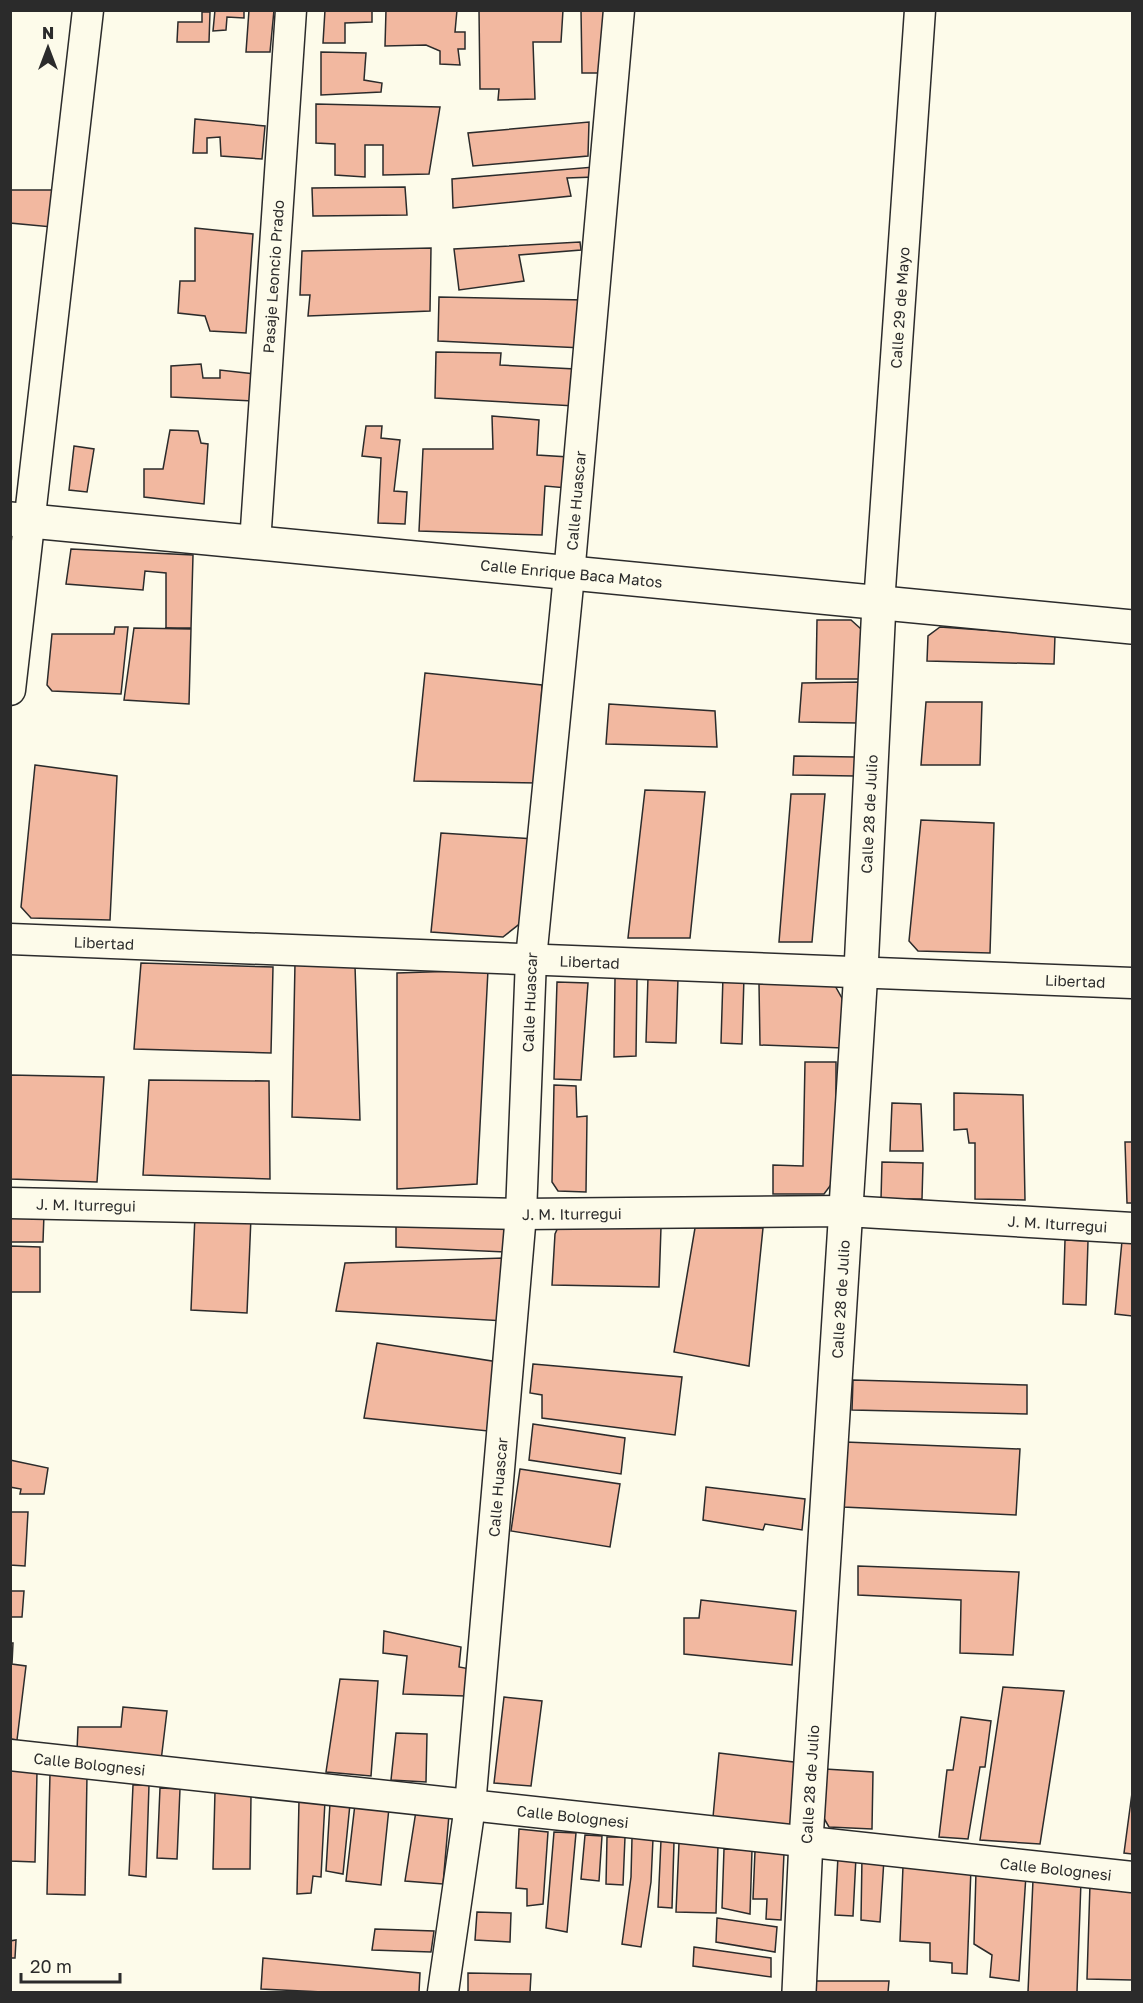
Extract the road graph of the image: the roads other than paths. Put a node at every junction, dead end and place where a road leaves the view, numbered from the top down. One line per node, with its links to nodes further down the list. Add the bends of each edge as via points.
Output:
1 (88, 10): 5 (street)
2 (291, 10): 6 (street, Pasaje Leoncio Prado)
3 (619, 10): 7 (street, Calle Huascar)
4 (920, 10): 8 (street, Calle 29 de Mayo)
5 (20, 520): 6 (street, Calle Enrique Baca Matos); 10 (street)
6 (255, 543): 7 (street, Calle Enrique Baca Matos)
7 (569, 575): 8 (street, Calle Enrique Baca Matos); 12 (street, Calle Huascar)
8 (879, 604): 9 (street, Calle Enrique Baca Matos); 13 (street, Calle 28 de Julio)
9 (1132, 627)
10 (10, 690)
11 (10, 939): 12 (street, Libertad)
12 (531, 958): 13 (street, Libertad); 17 (street, Calle Huascar)
13 (861, 970): 14 (street, Libertad); 16 (street, Calle 28 de Julio)
14 (1132, 983)
15 (10, 1203): 17 (street, J. M. Iturregui)
16 (846, 1211): 17 (street, J. M. Iturregui); 18 (street, J. M. Iturregui); 21 (street, Calle 28 de Julio)
17 (521, 1214): 20 (street, Calle Huascar)
18 (1132, 1228)
19 (10, 1755): 20 (street, Calle Bolognesi)
20 (470, 1806): 21 (street, Calle Bolognesi); 23 (street, Calle Huascar)
21 (806, 1840): 22 (street, Calle Bolognesi); 24 (street, Calle 28 de Julio)
22 (1132, 1877)
23 (443, 1992)
24 (799, 1992)

